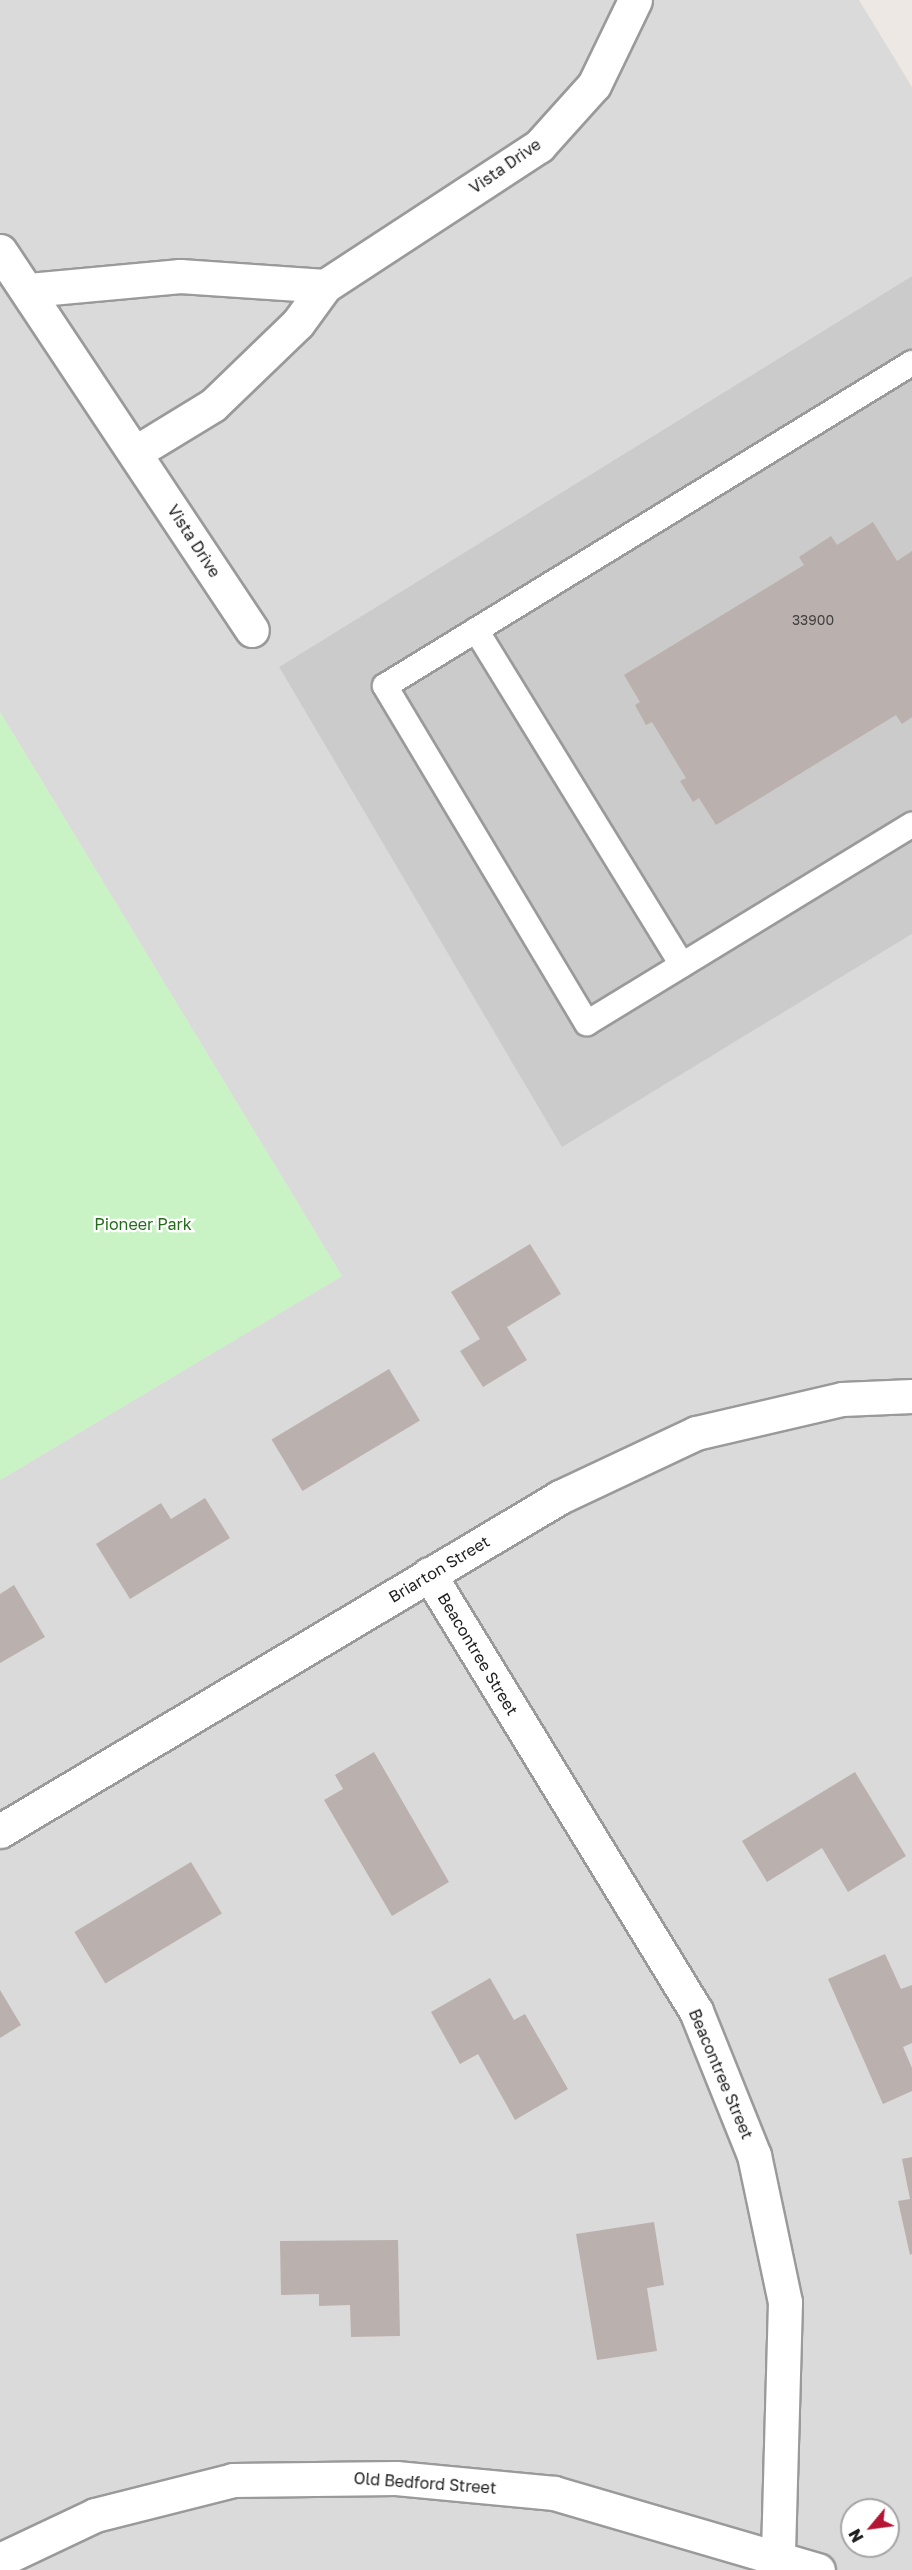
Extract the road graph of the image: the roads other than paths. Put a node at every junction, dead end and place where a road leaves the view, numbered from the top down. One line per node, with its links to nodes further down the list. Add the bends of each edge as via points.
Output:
1 (635, 0): 3 (street, Vista Drive, via 594,85 539,146)
2 (0, 251): 4 (street, Vista Drive)
3 (325, 285): 4 (street, via 180,276); 6 (street, Vista Drive, via 298,323 213,405)
4 (29, 290): 6 (street, Vista Drive)
5 (912, 363): 8 (lane)
6 (136, 452): 7 (street, Vista Drive)
7 (252, 630)
8 (476, 630): 10 (lane); 10 (lane, via 385,686 587,1023)
9 (912, 825): 10 (lane)
10 (682, 965)
11 (912, 1396): 12 (street, Briarton Street, via 842,1399 696,1433 560,1497)
12 (429, 1574): 13 (street, Briarton Street); 15 (street, Beacontree Street, via 696,2011 754,2155 785,2302)
13 (0, 1831)
14 (0, 2560): 15 (street, Old Bedford Street, via 95,2515 233,2480 396,2478 554,2493)
15 (775, 2563): 16 (street, Old Bedford Street)
16 (818, 2570)

